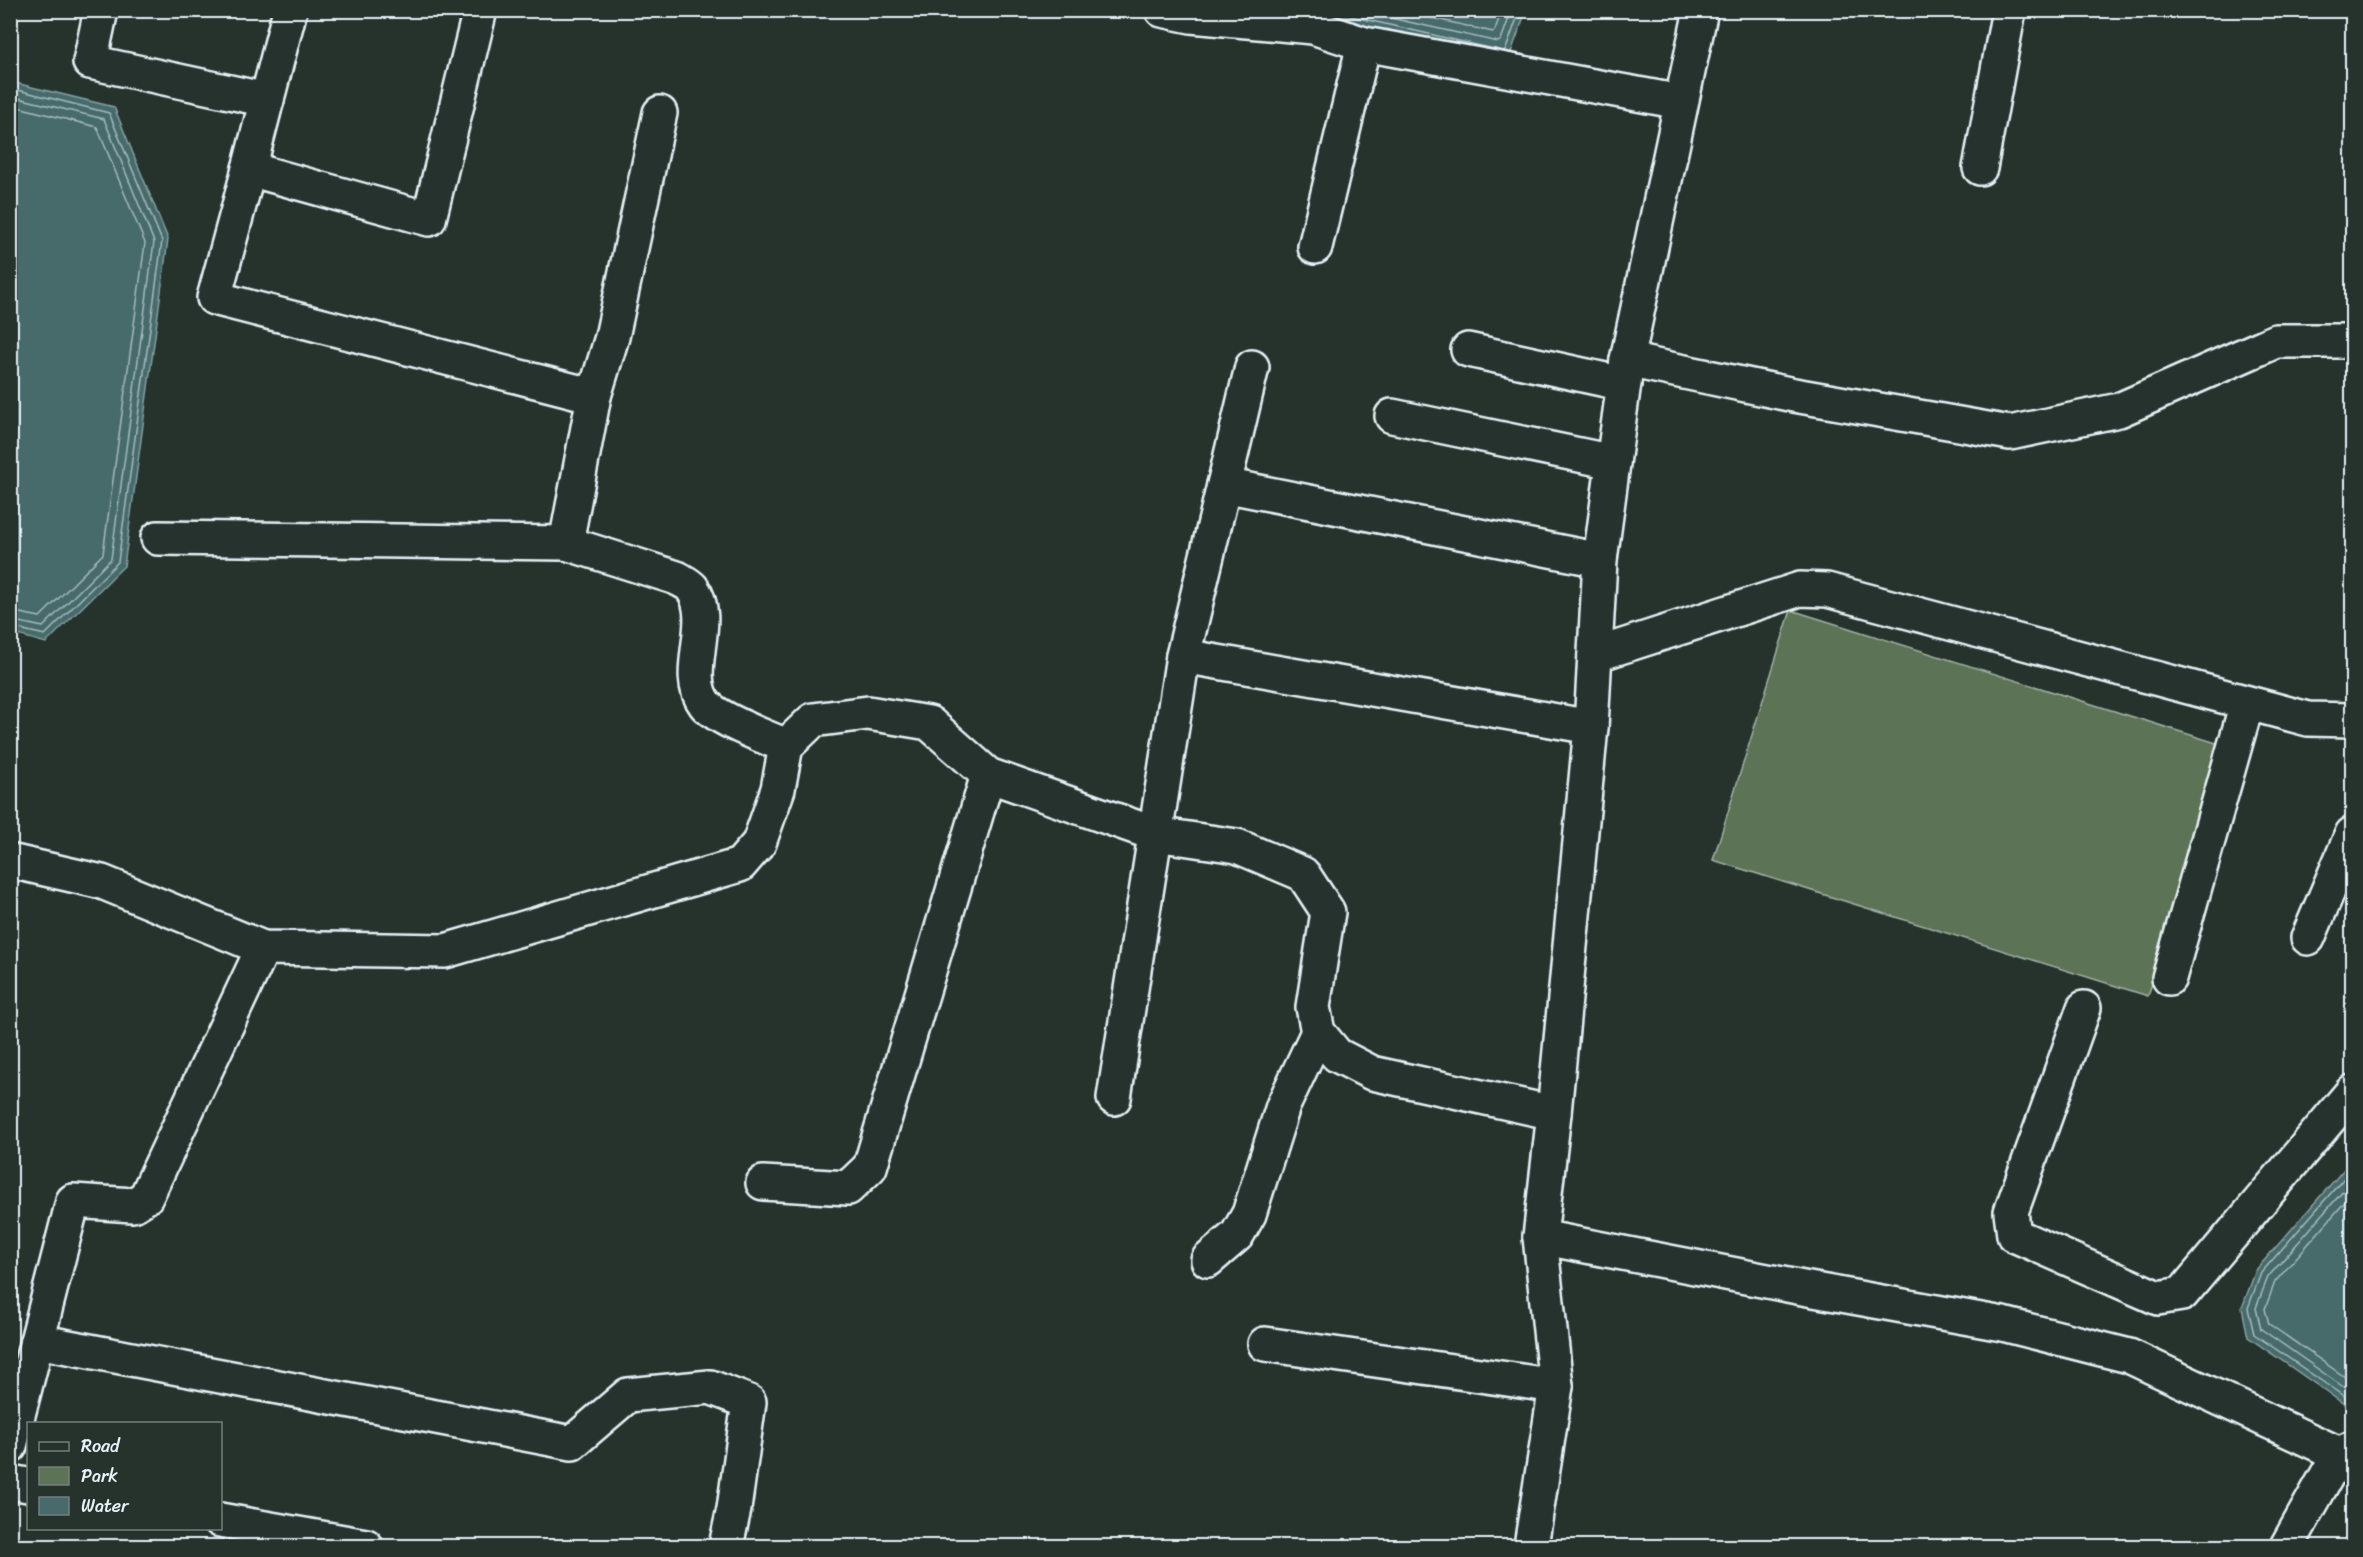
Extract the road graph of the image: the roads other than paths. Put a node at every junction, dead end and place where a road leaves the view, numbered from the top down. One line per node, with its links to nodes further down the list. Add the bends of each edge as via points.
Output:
1 (101, 10): 9 (street, via 90,62)
2 (290, 10): 9 (street)
3 (480, 10): 13 (street, via 429,219)
4 (1162, 10): 7 (street, via 1191,16)
5 (1701, 10): 10 (street)
6 (2009, 10): 12 (street)
7 (1312, 19): 8 (street)
8 (1364, 44): 10 (street); 14 (street)
9 (267, 100): 13 (street)
10 (1681, 102): 18 (street)
11 (660, 113): 19 (street, via 612,337)
12 (1980, 168)
13 (249, 169): 19 (street, via 214,298)
14 (1315, 247)
15 (2352, 341): 18 (street, via 2276,341 2119,410 2010,433 1794,395)
16 (1468, 350): 18 (street)
17 (1252, 367): 22 (street)
18 (1625, 372): 21 (street)
19 (594, 396): 24 (street)
20 (1392, 416): 21 (street)
21 (1613, 462): 25 (street)
22 (1224, 485): 25 (street); 27 (street)
23 (158, 538): 24 (street)
24 (566, 543): 31 (street, via 677,578 691,586 701,618 696,685 704,703 717,714)
25 (1600, 560): 26 (street)
26 (1595, 655): 28 (street, via 1800,589 1827,590); 30 (street)
27 (1183, 656): 30 (street); 33 (street)
28 (2247, 703): 29 (street, via 2308,718); 38 (street)
29 (2352, 720)
30 (1591, 727): 43 (street)
31 (786, 746): 32 (street, via 813,720 868,712 929,723); 37 (street, via 778,789 759,843 740,865 445,951)
32 (988, 775): 33 (street); 44 (street, via 870,1167 848,1188)
33 (1155, 834): 40 (street, via 1237,846 1303,874 1328,912 1313,1007); 42 (street)
34 (2352, 834): 36 (street)
35 (10, 861): 37 (street, via 102,882)
36 (2308, 938)
37 (264, 948): 47 (street, via 146,1197 133,1205 73,1201)
38 (2169, 978)
39 (2084, 1008): 41 (street, via 2011,1212 2014,1235 2158,1298 2182,1294)
40 (1318, 1032): 43 (street, via 1337,1055 1372,1072); 46 (street, via 1283,1106 1249,1214 1237,1235)
41 (2352, 1092)
42 (1114, 1098)
43 (1554, 1113): 45 (street)
44 (763, 1184)
45 (1540, 1237): 49 (street); 51 (street, via 2003,1324 2129,1356)
46 (1208, 1260)
47 (37, 1341): 50 (street); 56 (street, via 572,1443 628,1395 710,1387 749,1402)
48 (1265, 1344): 49 (street)
49 (1556, 1386): 57 (street)
50 (10, 1446)
51 (2346, 1451): 58 (street)
52 (10, 1482): 53 (street)
53 (27, 1485)
54 (222, 1520): 55 (street)
55 (366, 1546)
56 (726, 1546)
57 (1532, 1546)
58 (2287, 1546)

